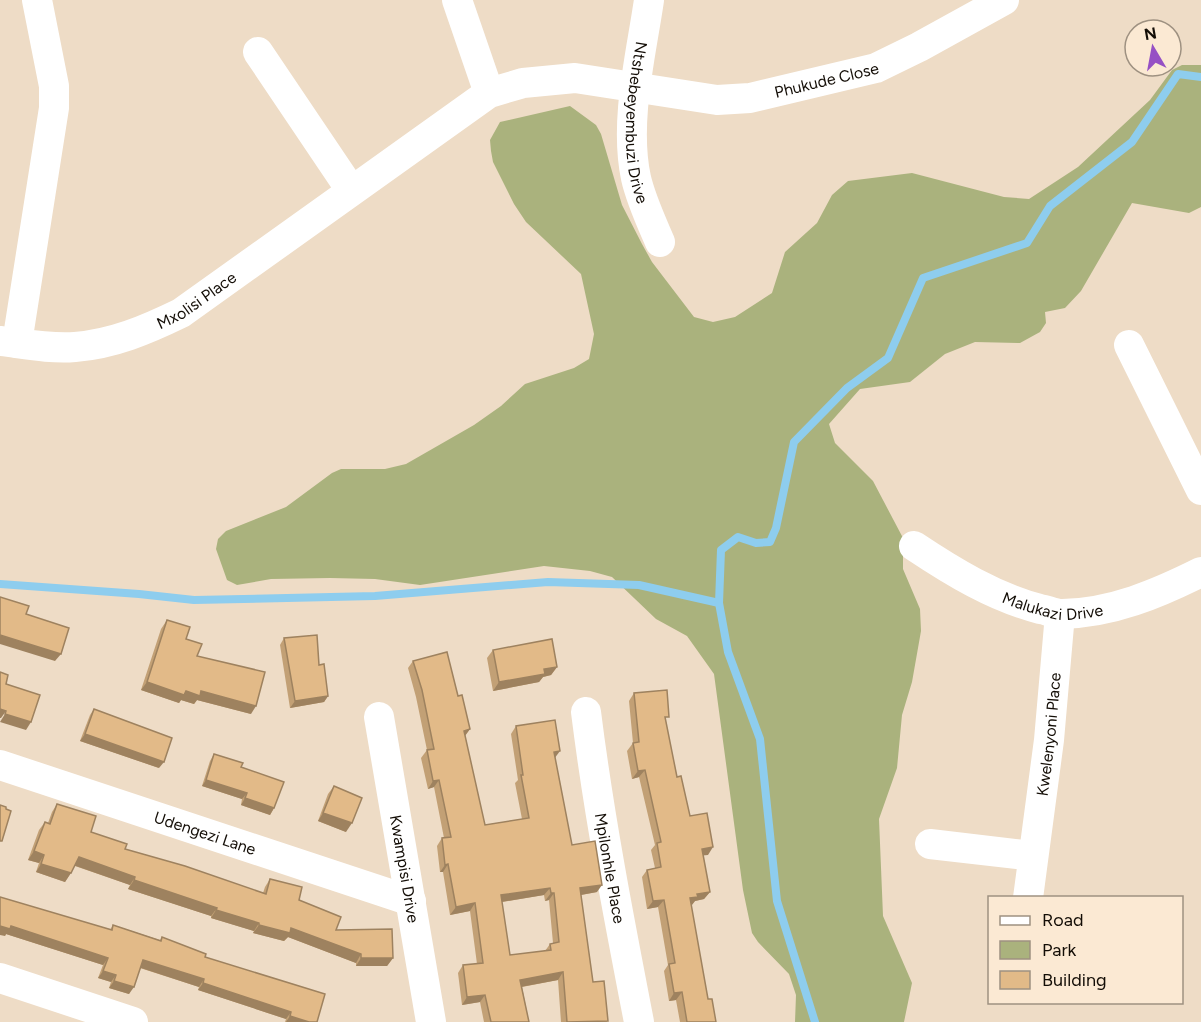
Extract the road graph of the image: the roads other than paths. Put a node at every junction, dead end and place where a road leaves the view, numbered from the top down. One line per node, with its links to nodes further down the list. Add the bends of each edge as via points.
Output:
1 (37, 0): 10 (street, Mxolisi Place, via 54,86 54,108)
2 (457, 0): 7 (street)
3 (649, 0): 6 (street, Ntshebeyembuzi Drive)
4 (1004, 0): 6 (street, Phukude Close, via 876,68 838,78 750,98 717,100)
5 (258, 52): 8 (street)
6 (636, 87): 7 (street, Mxolisi Place, via 575,78 523,83); 9 (street, Ntshebeyembuzi Drive, via 636,178)
7 (489, 93): 8 (street, Mxolisi Place)
8 (351, 190): 10 (street, Mxolisi Place, via 181,313 154,326 100,344 73,347)
9 (660, 242)
10 (8, 342)
11 (1129, 345): 12 (street)
12 (1201, 490)
13 (914, 546): 15 (street, Malukazi Drive, via 985,589)
14 (1201, 572): 15 (street, Malukazi Drive, via 1125,605)
15 (1060, 614): 20 (street, Kwelenyoni Place)
16 (586, 712): 26 (street, Mpilonhle Place)
17 (379, 717): 22 (street, Kwampisi Drive)
18 (0, 765): 22 (street, Udengezi Lane)
19 (930, 844): 20 (street)
20 (1034, 856): 21 (street, Kwelenyoni Place)
21 (1028, 896)
22 (411, 901): 25 (street, Kwampisi Drive)
23 (0, 978): 24 (street)
24 (133, 1022)
25 (432, 1022)
26 (639, 1022)

